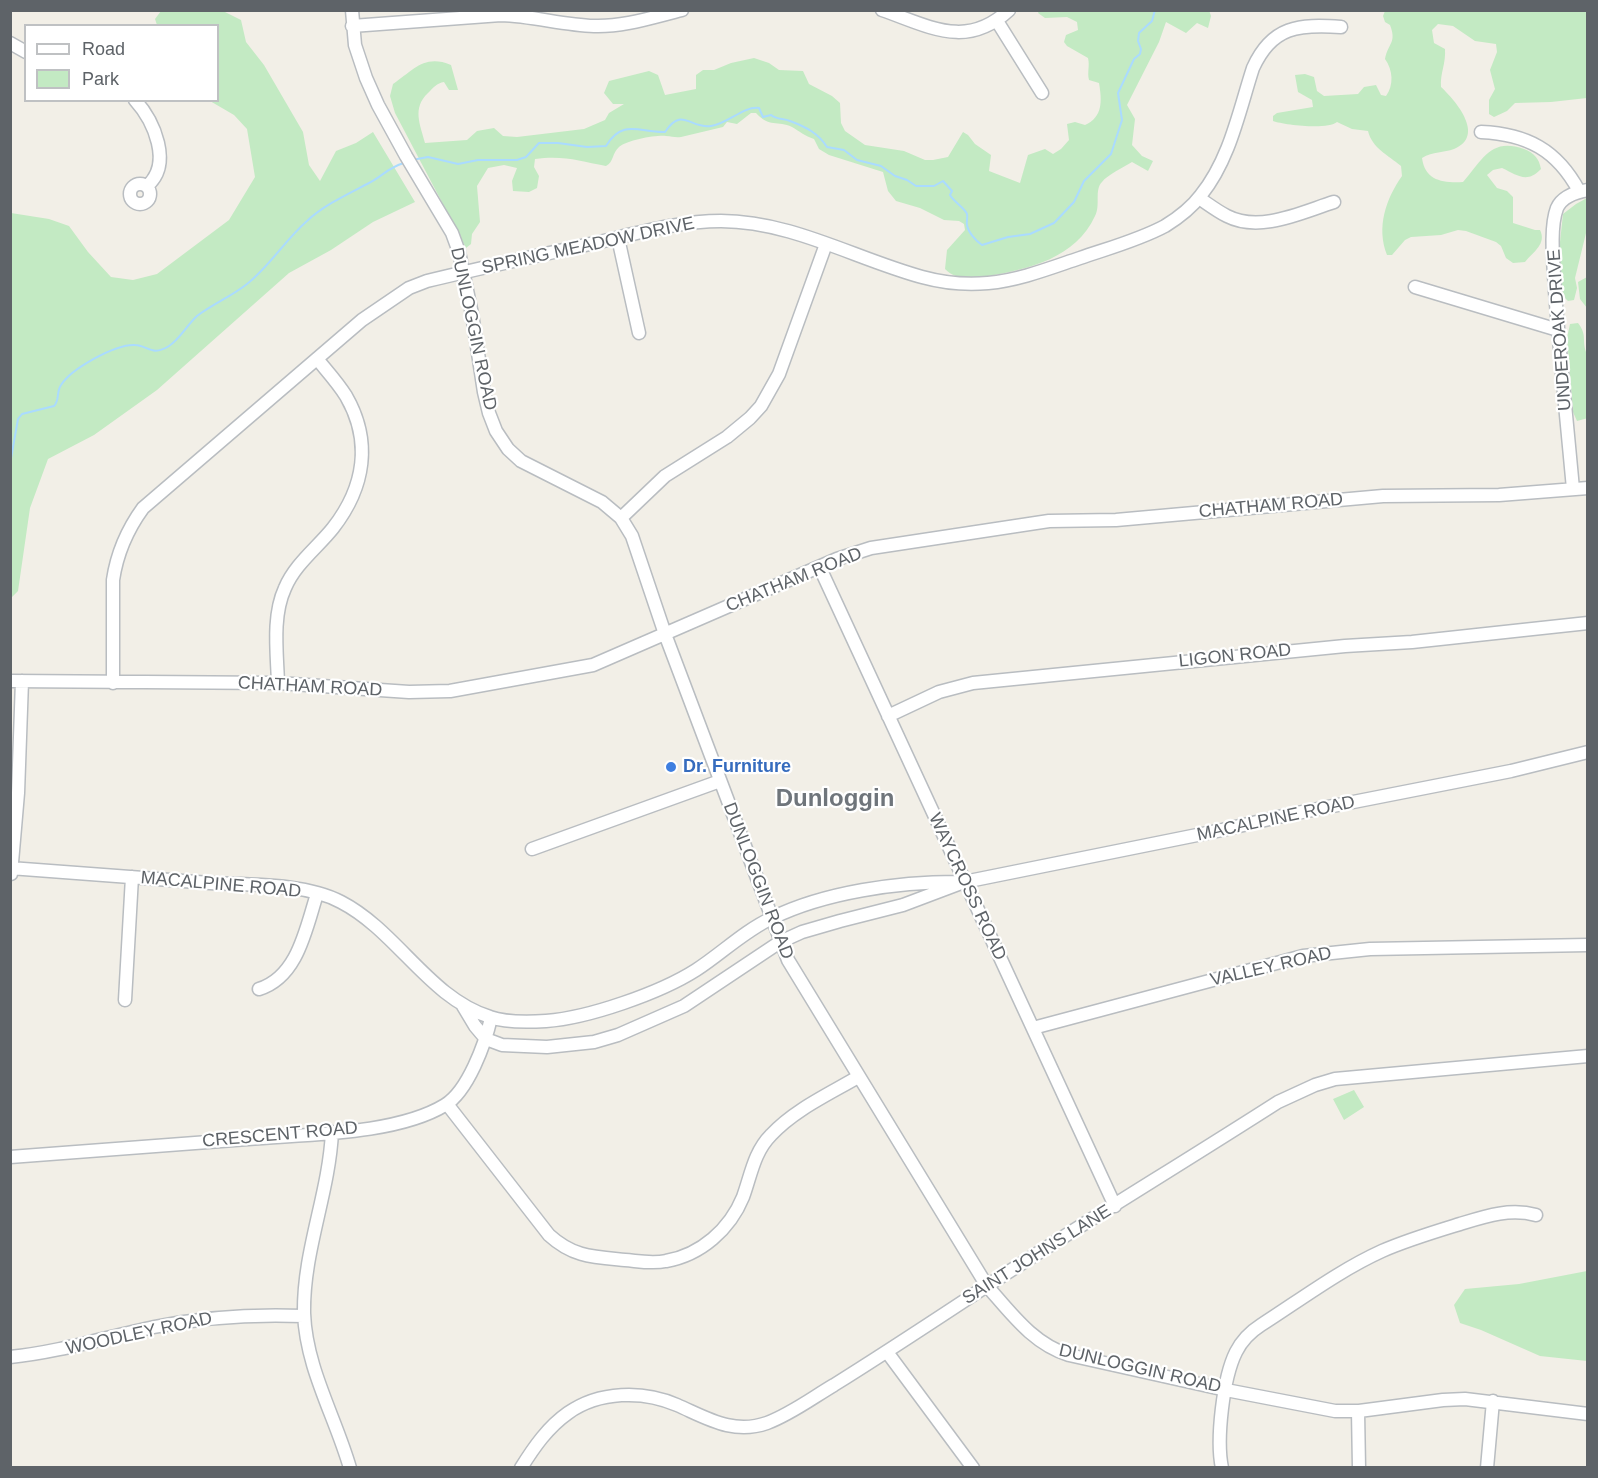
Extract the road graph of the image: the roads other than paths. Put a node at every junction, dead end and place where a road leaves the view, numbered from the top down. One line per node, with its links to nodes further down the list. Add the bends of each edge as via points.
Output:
1 (352, 10): 7 (street, DUNLOGGIN ROAD)
2 (682, 10): 5 (street, via 609,26 579,25)
3 (882, 10): 6 (street, via 947,33 976,30)
4 (1009, 10): 6 (street)
5 (525, 13): 7 (street)
6 (997, 21): 11 (street)
7 (352, 26): 20 (street, DUNLOGGIN ROAD, via 355,45 378,105 452,233)
8 (1341, 27): 16 (street, SPRING MEADOW DRIVE, via 1298,27 1279,34 1264,48 1253,68 1223,160)
9 (10, 43): 10 (street)
10 (24, 51)
11 (1042, 93)
12 (137, 102): 14 (street, via 151,123 158,147 156,175)
13 (1481, 132): 15 (street, via 1511,135 1534,144 1560,161)
14 (147, 186)
15 (1583, 190): 22 (street, UNDEROAK DRIVE, via 1559,204 1554,221)
16 (1199, 198): 17 (street, via 1227,216 1255,223); 19 (street, SPRING MEADOW DRIVE, via 1165,226 1145,235 1026,276 988,283 922,277)
17 (1334, 202)
18 (618, 238): 19 (street, SPRING MEADOW DRIVE, via 721,221 790,232); 20 (street, SPRING MEADOW DRIVE); 23 (street)
19 (826, 244): 27 (street, via 779,374 761,406 726,437 664,476)
20 (464, 272): 24 (street, SPRING MEADOW DRIVE, via 409,288 367,316); 27 (street, DUNLOGGIN ROAD, via 484,392 496,431 521,460 602,502)
21 (1415, 287): 22 (street)
22 (1558, 330): 26 (street, UNDEROAK DRIVE)
23 (639, 333)
24 (318, 360): 32 (street, SPRING MEADOW DRIVE, via 155,496 134,520 121,548 113,580); 33 (street, via 354,412 362,463 353,497 343,514 293,573 280,598)
25 (1587, 488): 26 (street, CHATHAM ROAD)
26 (1573, 489): 28 (street, CHATHAM ROAD, via 1499,495 1383,496 1116,520 1048,521 871,548)
27 (621, 518): 30 (street, DUNLOGGIN ROAD, via 636,546)
28 (820, 568): 30 (street, CHATHAM ROAD); 34 (street, WAYCROSS ROAD)
29 (1587, 622): 34 (street, LIGON ROAD, via 973,683 939,692)
30 (665, 634): 33 (street, CHATHAM ROAD, via 584,667 450,691); 36 (street, DUNLOGGIN ROAD)
31 (16, 681): 32 (street, CHATHAM ROAD); 38 (street, via 18,794)
32 (113, 683): 33 (street, CHATHAM ROAD)
33 (278, 683)
34 (888, 716): 41 (street, WAYCROSS ROAD)
35 (1587, 752): 41 (street, MACALPINE ROAD, via 1502,773)
36 (720, 781): 37 (street); 43 (street, DUNLOGGIN ROAD)
37 (532, 849)
38 (11, 868): 39 (street); 40 (street, MACALPINE ROAD)
39 (10, 875)
40 (132, 877): 42 (street, MACALPINE ROAD, via 268,886); 47 (street)
41 (964, 882): 43 (street, MACALPINE ROAD, via 861,891); 44 (street, MACALPINE ROAD); 50 (street, WAYCROSS ROAD)
42 (317, 894): 46 (street, via 293,960 278,979); 48 (street, MACALPINE ROAD, via 356,911)
43 (771, 918): 44 (street, DUNLOGGIN ROAD); 49 (street, MACALPINE ROAD, via 680,979 610,1007 546,1021)
44 (780, 942): 51 (street, MACALPINE ROAD, via 689,1003 618,1035 547,1047 502,1045); 53 (street, DUNLOGGIN ROAD)
45 (1587, 945): 50 (street, VALLEY ROAD, via 1370,949 1303,956)
46 (259, 988)
47 (125, 1000)
48 (463, 1006): 49 (street, MACALPINE ROAD); 51 (street, MACALPINE ROAD)
49 (492, 1018): 51 (street, CRESCENT ROAD)
50 (1033, 1028): 57 (street, WAYCROSS ROAD)
51 (486, 1039): 54 (street, CRESCENT ROAD, via 471,1073)
52 (1587, 1056): 57 (street, SAINT JOHNS LANE, via 1359,1076 1316,1085 1278,1102)
53 (858, 1077): 54 (street, via 770,1135 753,1163 737,1209 715,1237 682,1257 650,1263 589,1257 561,1246); 59 (street, DUNLOGGIN ROAD)
54 (447, 1104): 55 (street, CRESCENT ROAD, via 410,1120)
55 (332, 1132): 56 (street, CRESCENT ROAD); 60 (street, via 328,1174 308,1258)
56 (10, 1157)
57 (1115, 1206): 59 (street, SAINT JOHNS LANE)
58 (1536, 1215): 63 (street, via 1515,1211 1478,1219 1364,1260 1247,1336 1235,1353)
59 (987, 1286): 61 (street, SAINT JOHNS LANE); 63 (street, DUNLOGGIN ROAD, via 1032,1335 1054,1350)
60 (304, 1316): 62 (street, WOODLEY ROAD, via 200,1319); 67 (street, via 315,1373)
61 (886, 1352): 68 (street, SAINT JOHNS LANE, via 794,1409 757,1426 735,1428 720,1424 645,1396 605,1397 562,1418 542,1437); 69 (street)
62 (10, 1357)
63 (1226, 1390): 65 (street, DUNLOGGIN ROAD, via 1316,1409); 70 (street, via 1218,1444)
64 (1493, 1401): 65 (street, DUNLOGGIN ROAD, via 1443,1400); 66 (street, DUNLOGGIN ROAD); 72 (street)
65 (1358, 1411): 71 (street)
66 (1587, 1414)
67 (350, 1467)
68 (521, 1467)
69 (973, 1467)
70 (1222, 1467)
71 (1359, 1467)
72 (1487, 1467)

